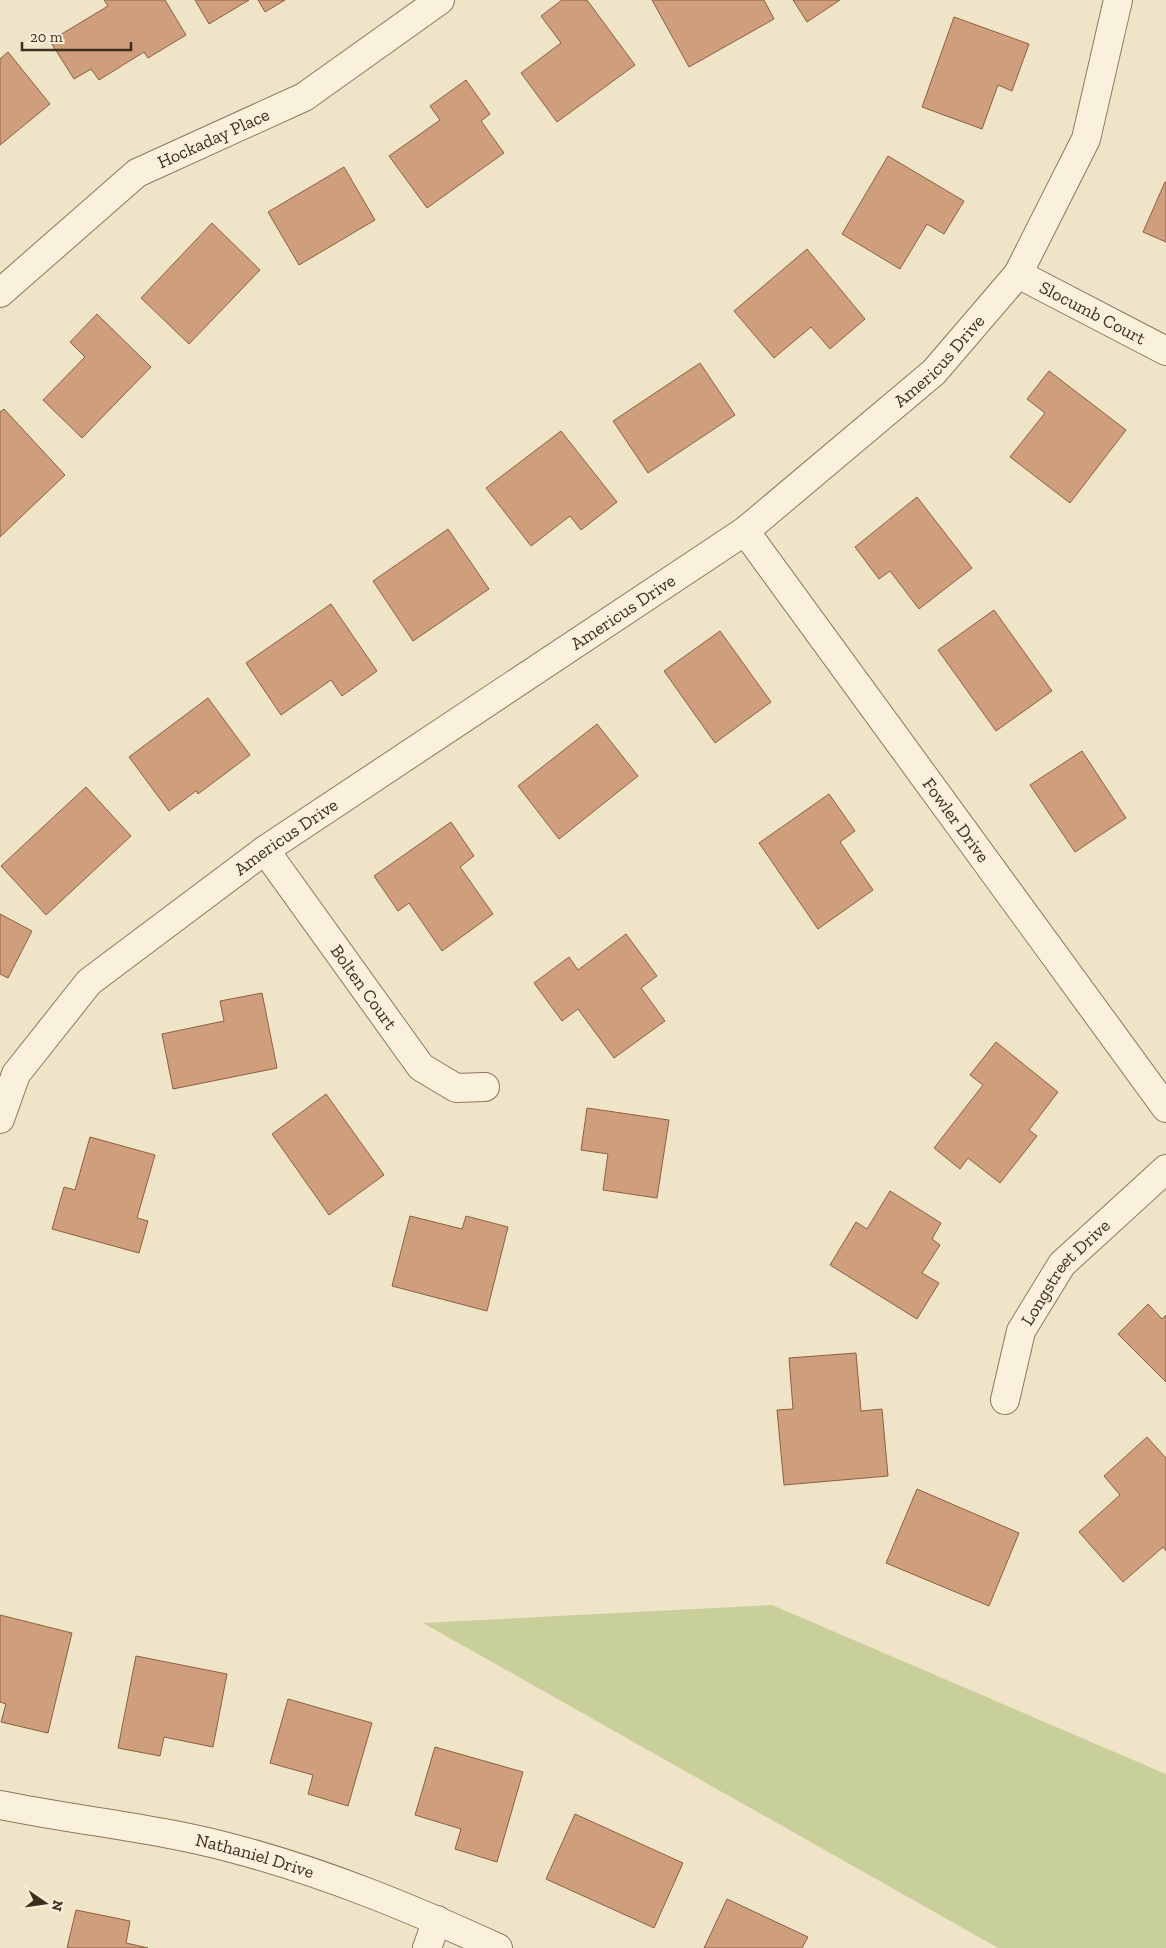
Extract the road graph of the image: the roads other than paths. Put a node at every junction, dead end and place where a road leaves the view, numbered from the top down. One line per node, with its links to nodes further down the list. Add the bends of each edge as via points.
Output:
1 (440, 0): 4 (street, Hockaday Place, via 304,98 137,172)
2 (1118, 0): 3 (street, Americus Drive, via 1086,139)
3 (1018, 274): 5 (street, Slocumb Court); 6 (street, Americus Drive, via 934,372)
4 (0, 293)
5 (1166, 351)
6 (746, 531): 7 (street, Americus Drive); 9 (street, Fowler Drive)
7 (266, 850): 8 (street, Bolten Court, via 422,1067 456,1088); 10 (street, Americus Drive, via 89,982 16,1074)
8 (484, 1087)
9 (1166, 1108)
10 (0, 1119)
11 (1166, 1168): 12 (street, Longstreet Drive, via 1062,1264 1021,1332)
12 (1005, 1400)
13 (0, 1805): 14 (street, Nathaniel Drive, via 160,1831 235,1849 308,1871)
14 (437, 1920): 15 (street); 16 (street, Nathaniel Drive)
15 (427, 1948)
16 (498, 1948)

